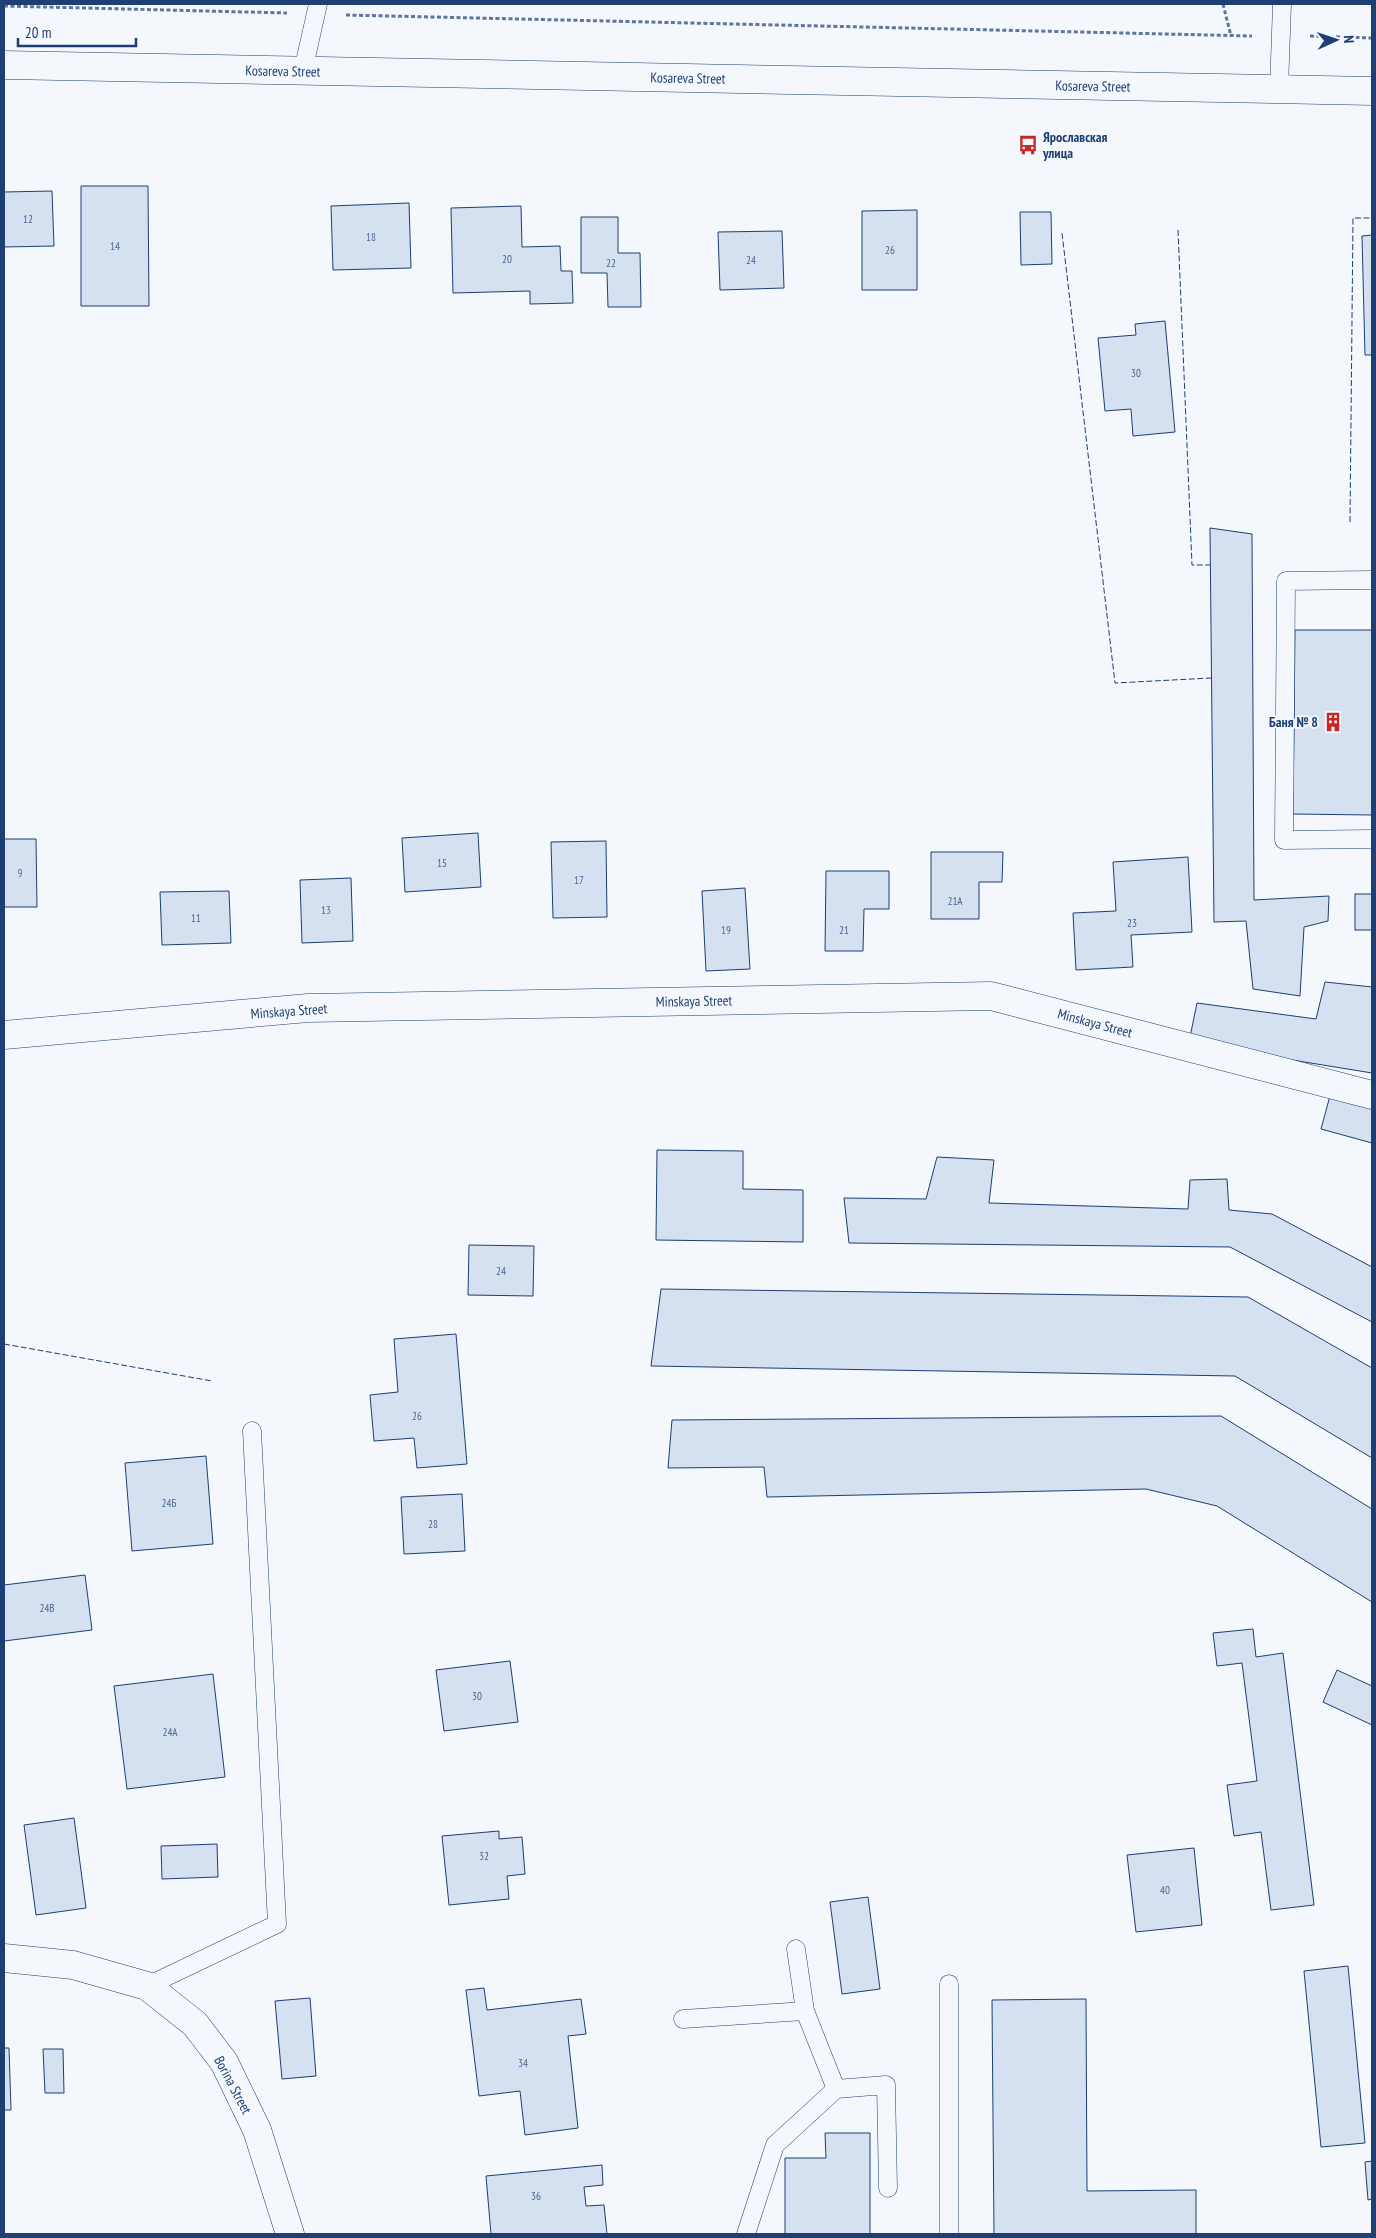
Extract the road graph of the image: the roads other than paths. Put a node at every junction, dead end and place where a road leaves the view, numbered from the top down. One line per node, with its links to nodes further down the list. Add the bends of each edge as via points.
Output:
1 (1282, 4): 5 (lane)
2 (317, 9): 4 (lane)
3 (4, 65): 4 (street, Kosareva Street)
4 (303, 71): 5 (street, Kosareva Street)
5 (1279, 88): 6 (street, Kosareva Street)
6 (1372, 90)
7 (1372, 580): 8 (lane, via 1286,581 1284,840)
8 (1372, 838)
9 (4, 1035): 10 (street, Minskaya Street, via 308,1008 991,996)
10 (1372, 1094)
11 (252, 1431): 15 (lane, via 277,1924)
12 (796, 1949): 16 (lane)
13 (4, 1958): 15 (street, Borina Street, via 73,1965)
14 (949, 1984): 22 (lane)
15 (147, 1986): 20 (street, Borina Street, via 195,2024 224,2062 257,2130)
16 (805, 2011): 17 (lane); 18 (lane)
17 (683, 2019)
18 (836, 2089): 19 (lane, via 886,2085); 21 (lane, via 775,2145)
19 (888, 2188)
20 (290, 2234)
21 (746, 2234)
22 (948, 2234)

